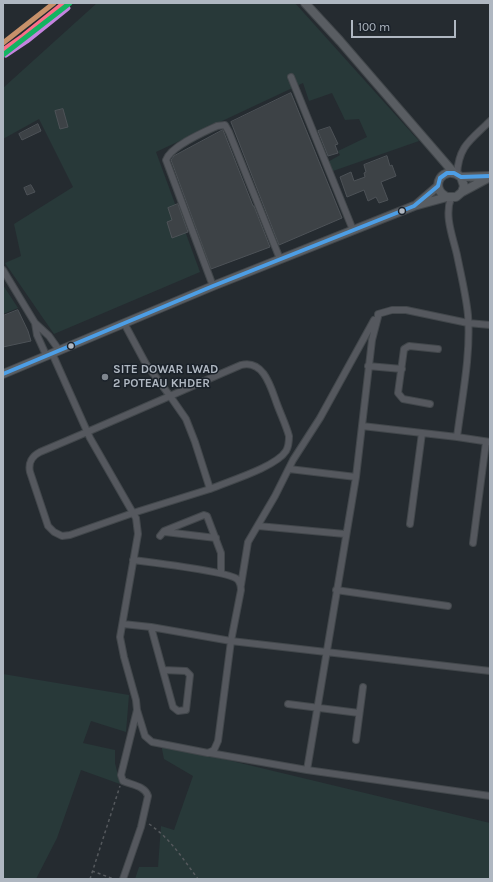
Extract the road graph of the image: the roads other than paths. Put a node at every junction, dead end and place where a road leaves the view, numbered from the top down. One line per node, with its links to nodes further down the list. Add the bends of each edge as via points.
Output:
1 (305, 3): 4 (main road)
2 (291, 77): 12 (street)
3 (490, 121): 6 (street, via 462,150)
4 (437, 153): 5 (main road); 6 (main road)
5 (443, 175): 6 (main road); 8 (main road)
6 (457, 175): 7 (main road); 9 (main road, via 464,186)
7 (490, 177): 9 (main road)
8 (438, 186): 10 (main road, via 440,193); 11 (main road)
9 (462, 192): 10 (main road, via 456,197)
10 (449, 198): 11 (main road); 19 (street, via 450,223 466,295)
11 (414, 206): 12 (main road)
12 (354, 230): 13 (main road)
13 (280, 259): 15 (main road); 15 (street, via 230,132 225,125 217,126 184,143 170,153 166,160)
14 (3, 270): 17 (street)
15 (213, 286): 18 (main road)
16 (378, 314): 19 (street, via 406,310); 23 (street); 33 (street)
17 (35, 323): 22 (street, via 39,340); 22 (street, via 49,336)
18 (124, 323): 22 (main road); 26 (street, via 146,364)
19 (468, 323): 20 (street); 31 (street, via 466,367)
20 (490, 325)
21 (438, 349): 24 (street, via 406,347)
22 (52, 352): 25 (main road); 29 (street)
23 (368, 366): 24 (street); 28 (street)
24 (402, 369): 27 (street, via 398,393 400,396 403,399)
25 (3, 374)
26 (170, 396): 29 (street); 35 (street, via 188,424); 35 (street, via 246,364 259,369 267,379 289,436 286,451 276,462)
27 (430, 404)
28 (362, 426): 30 (street); 34 (street)
29 (87, 432): 36 (street); 36 (street, via 40,452 30,462 30,472 48,526 54,532 66,536)
30 (422, 433): 31 (street); 37 (street)
31 (457, 437): 32 (street)
32 (488, 442): 41 (street)
33 (289, 469): 34 (street); 38 (street)
34 (356, 477): 39 (street)
35 (210, 489): 36 (street)
36 (133, 513): 42 (street, via 138,534)
37 (410, 524)
38 (258, 526): 39 (street); 44 (street, via 248,542)
39 (346, 534): 45 (street)
40 (216, 538): 40 (street, via 162,534 204,515); 43 (street, via 221,553)
41 (473, 543)
42 (133, 560): 43 (street); 47 (street)
43 (221, 573): 44 (street, via 236,578)
44 (241, 586): 49 (street)
45 (336, 590): 46 (street); 50 (street)
46 (448, 606)
47 (123, 624): 48 (street); 56 (street, via 121,645)
48 (151, 627): 49 (street); 51 (street)
49 (231, 641): 50 (street); 59 (street, via 218,741 214,750)
50 (326, 652): 52 (street); 55 (street)
51 (163, 670): 51 (street, via 173,707 178,711 186,710 189,673)
52 (490, 671)
53 (362, 687): 57 (street)
54 (288, 704): 55 (street)
55 (317, 708): 57 (street); 60 (street)
56 (137, 710): 59 (street, via 146,736 152,742); 62 (street, via 122,764 121,779 146,791 148,800)
57 (359, 713): 58 (street)
58 (356, 740)
59 (210, 752): 60 (street)
60 (307, 770): 61 (street)
61 (490, 796)
62 (123, 879)

